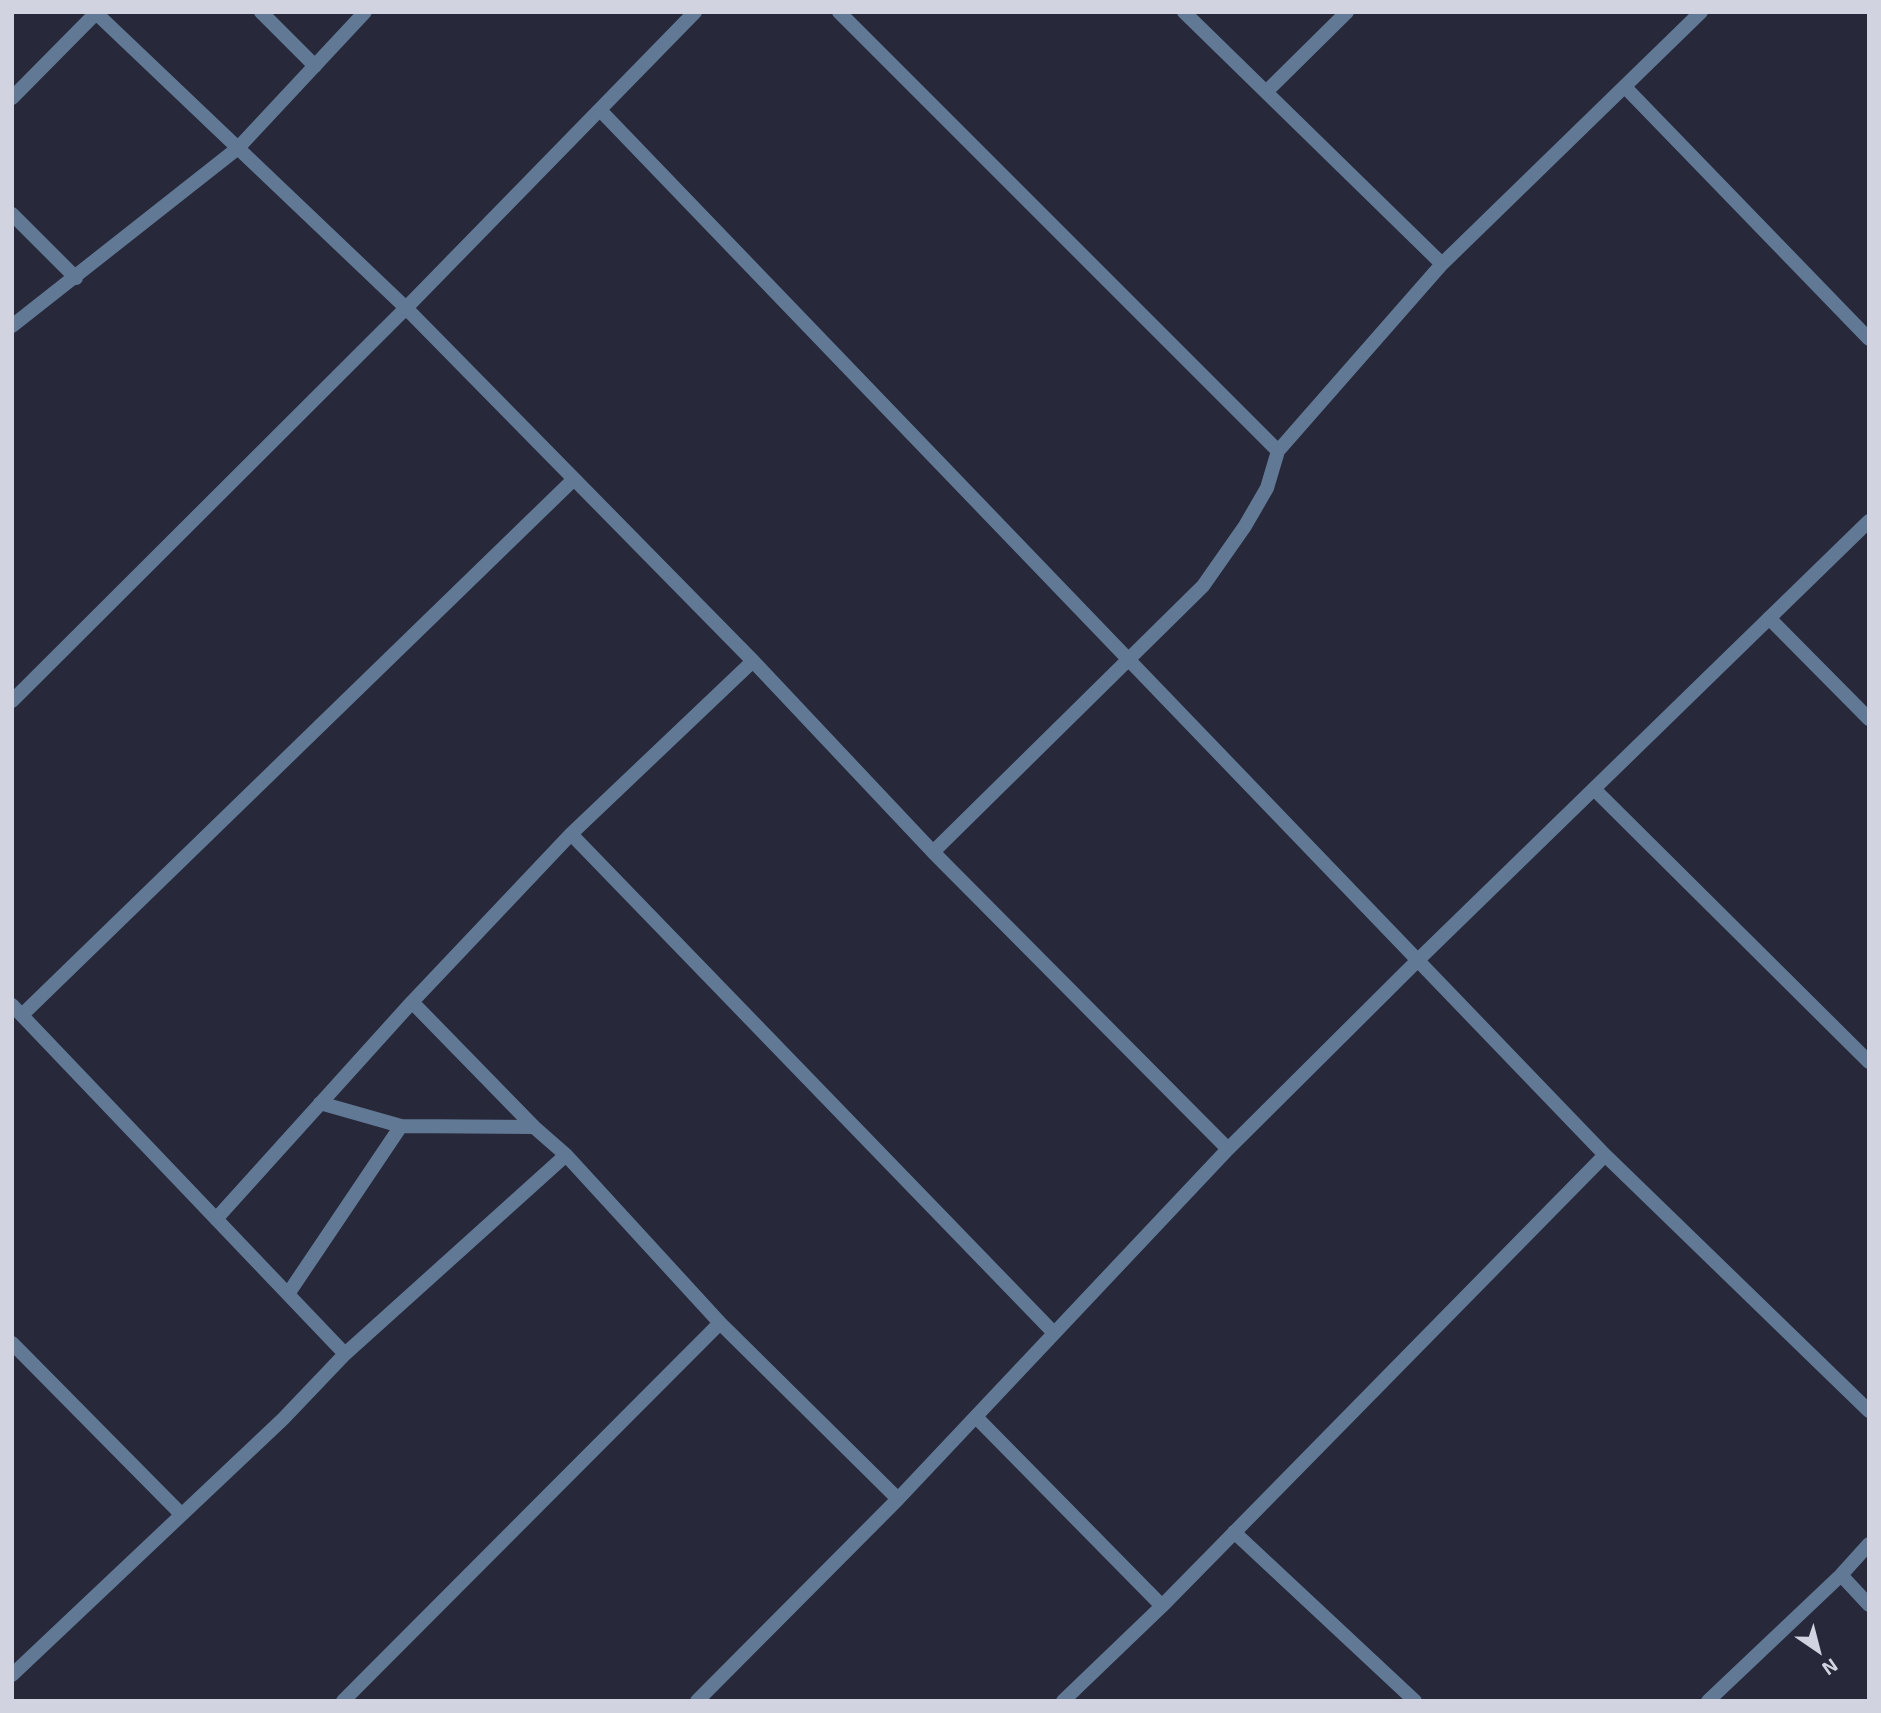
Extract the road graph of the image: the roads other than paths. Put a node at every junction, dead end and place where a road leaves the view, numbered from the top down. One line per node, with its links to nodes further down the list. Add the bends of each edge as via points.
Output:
1 (261, 12): 9 (street)
2 (365, 12): 9 (street)
3 (695, 12): 13 (street)
4 (839, 12): 21 (street)
5 (1184, 12): 11 (street)
6 (1348, 12): 11 (street)
7 (1700, 12): 10 (street)
8 (96, 13): 12 (street); 14 (street)
9 (315, 66): 14 (street)
10 (1625, 87): 16 (street); 20 (street)
11 (1266, 92): 16 (street)
12 (12, 97)
13 (600, 110): 18 (street); 25 (street)
14 (238, 148): 17 (street); 18 (street)
15 (12, 214): 17 (street)
16 (1442, 264): 21 (street)
17 (76, 278): 19 (street)
18 (406, 308): 22 (street); 27 (street)
19 (12, 327)
20 (1869, 339)
21 (1278, 451): 25 (street, via 1267,488 1203,586)
22 (574, 479): 26 (street); 34 (street)
23 (1869, 522): 24 (street)
24 (1769, 618): 28 (street); 29 (street)
25 (1129, 660): 31 (street); 32 (street)
26 (753, 661): 30 (street); 31 (street)
27 (12, 701)
28 (1869, 719)
29 (1594, 789): 32 (street); 35 (street)
30 (570, 834): 33 (street); 45 (street)
31 (933, 852): 39 (street)
32 (1418, 960): 39 (street); 41 (street)
33 (412, 1002): 36 (street); 38 (street)
34 (17, 1010): 42 (street)
35 (1869, 1062)
36 (320, 1103): 37 (street); 42 (street)
37 (401, 1126): 38 (street); 43 (street)
38 (534, 1127): 40 (street)
39 (1228, 1149): 45 (street)
40 (566, 1155): 44 (street); 47 (street)
41 (1605, 1155): 48 (street); 52 (street)
42 (216, 1219): 43 (street)
43 (288, 1294): 47 (street)
44 (720, 1323): 50 (street); 58 (street)
45 (1053, 1332): 49 (street)
46 (12, 1343): 51 (street)
47 (345, 1354): 51 (street)
48 (1869, 1411)
49 (976, 1417): 50 (street); 56 (street)
50 (898, 1499): 59 (street)
51 (181, 1514): 57 (street)
52 (1234, 1532): 56 (street); 61 (street)
53 (1869, 1544): 54 (street)
54 (1841, 1575): 55 (street); 62 (street)
55 (1869, 1605)
56 (1162, 1606): 60 (street)
57 (12, 1675)
58 (343, 1701)
59 (697, 1701)
60 (1063, 1701)
61 (1415, 1701)
62 (1709, 1701)

